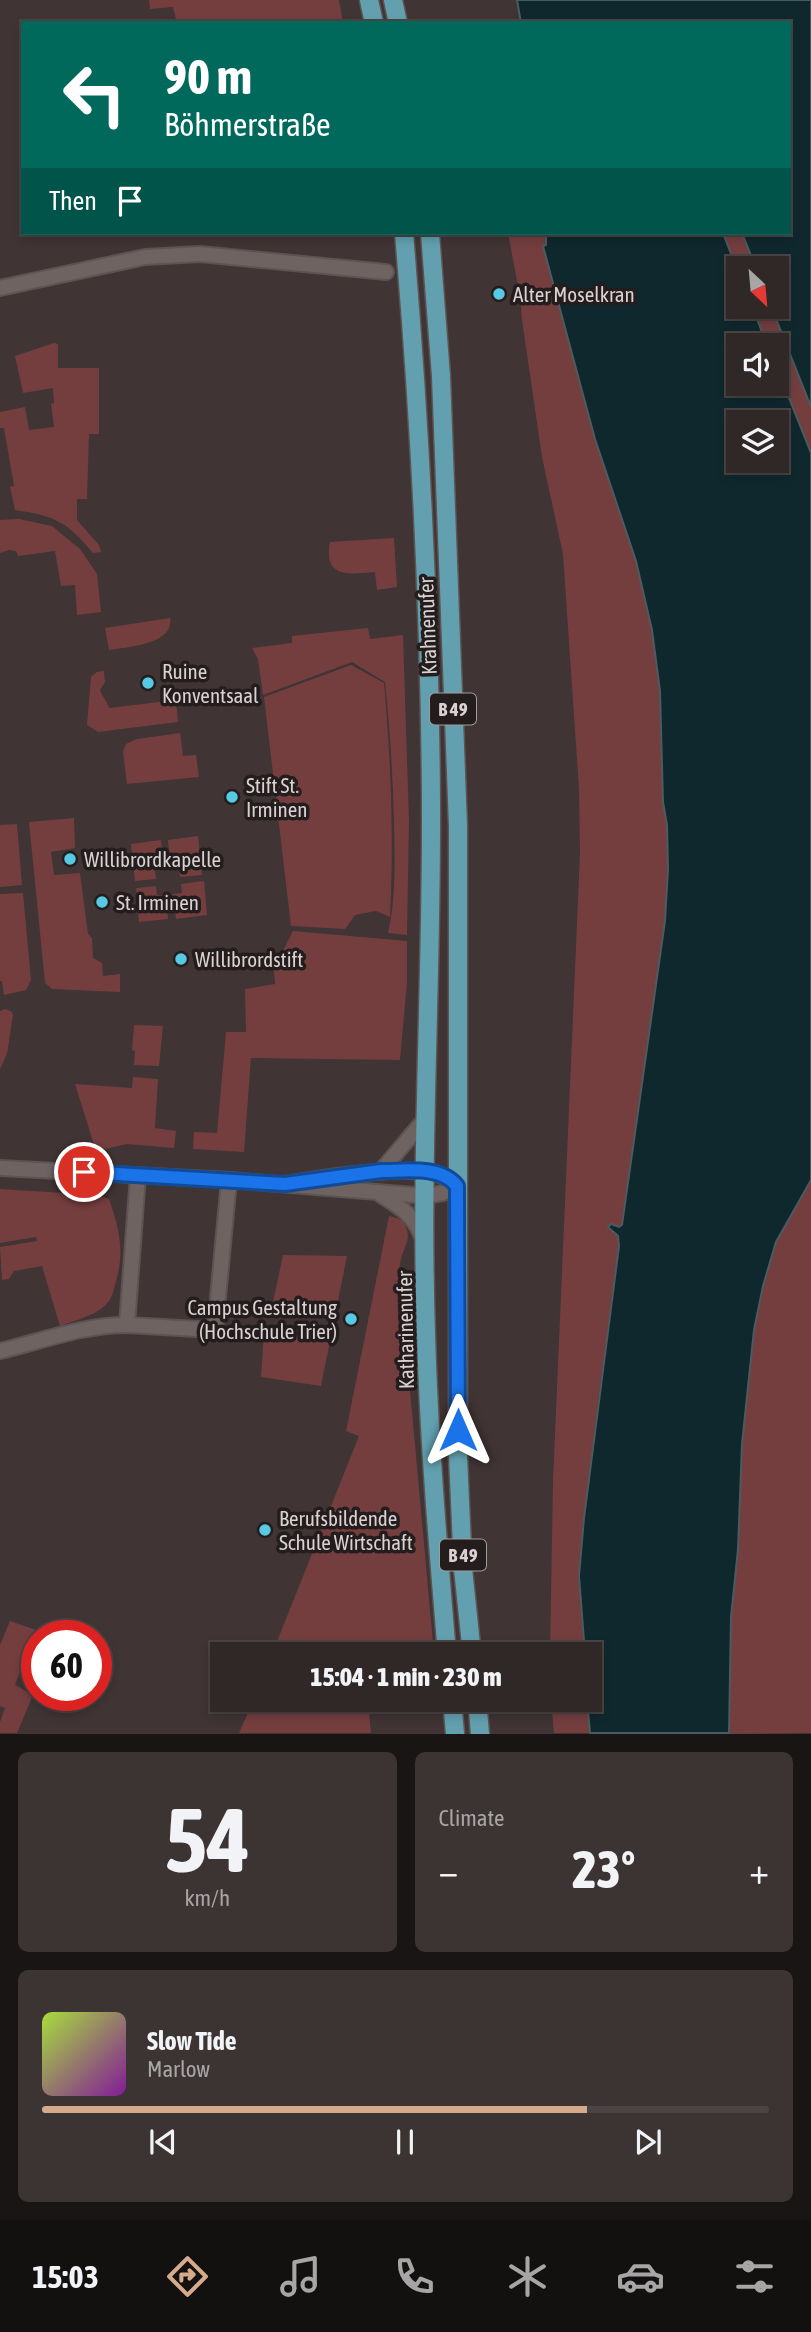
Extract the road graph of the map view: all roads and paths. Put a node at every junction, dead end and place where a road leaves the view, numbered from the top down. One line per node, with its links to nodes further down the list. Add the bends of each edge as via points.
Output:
1 (369, 0): 3 (main road)
2 (393, 0): 4 (main road)
3 (374, 21)
4 (398, 21)
5 (404, 235): 9 (main road, Krahnenufer / B 49, via 423,527 430,776)
6 (430, 235): 16 (main road, Krahnenufer / B 49, via 458,826)
7 (386, 272): 8 (street, via 201,254 145,257)
8 (0, 288)
9 (426, 1118): 11 (street); 12 (main road, Krahnenufer / B 49)
10 (0, 1168): 13 (street)
11 (381, 1171): 12 (street); 15 (street)
12 (426, 1172): 16 (street, via 447,1177); 18 (main road, Katharinenufer / B 49)
13 (138, 1175): 14 (street); 20 (street)
14 (229, 1180): 15 (street); 20 (street, via 215,1330)
15 (285, 1184): 17 (street)
16 (457, 1186): 18 (street); 23 (main road, B 49, via 458,1456)
17 (376, 1193): 18 (street); 19 (street, via 412,1217)
18 (426, 1196): 19 (main road, Katharinenufer / B 49)
19 (426, 1251): 22 (main road, Katharinenufer / B 49, via 432,1464)
20 (127, 1325): 21 (street, via 80,1329)
21 (0, 1351)
22 (446, 1642)
23 (471, 1642)
24 (453, 1712): 26 (main road)
25 (478, 1712): 27 (main road)
26 (455, 1734)
27 (480, 1734)

